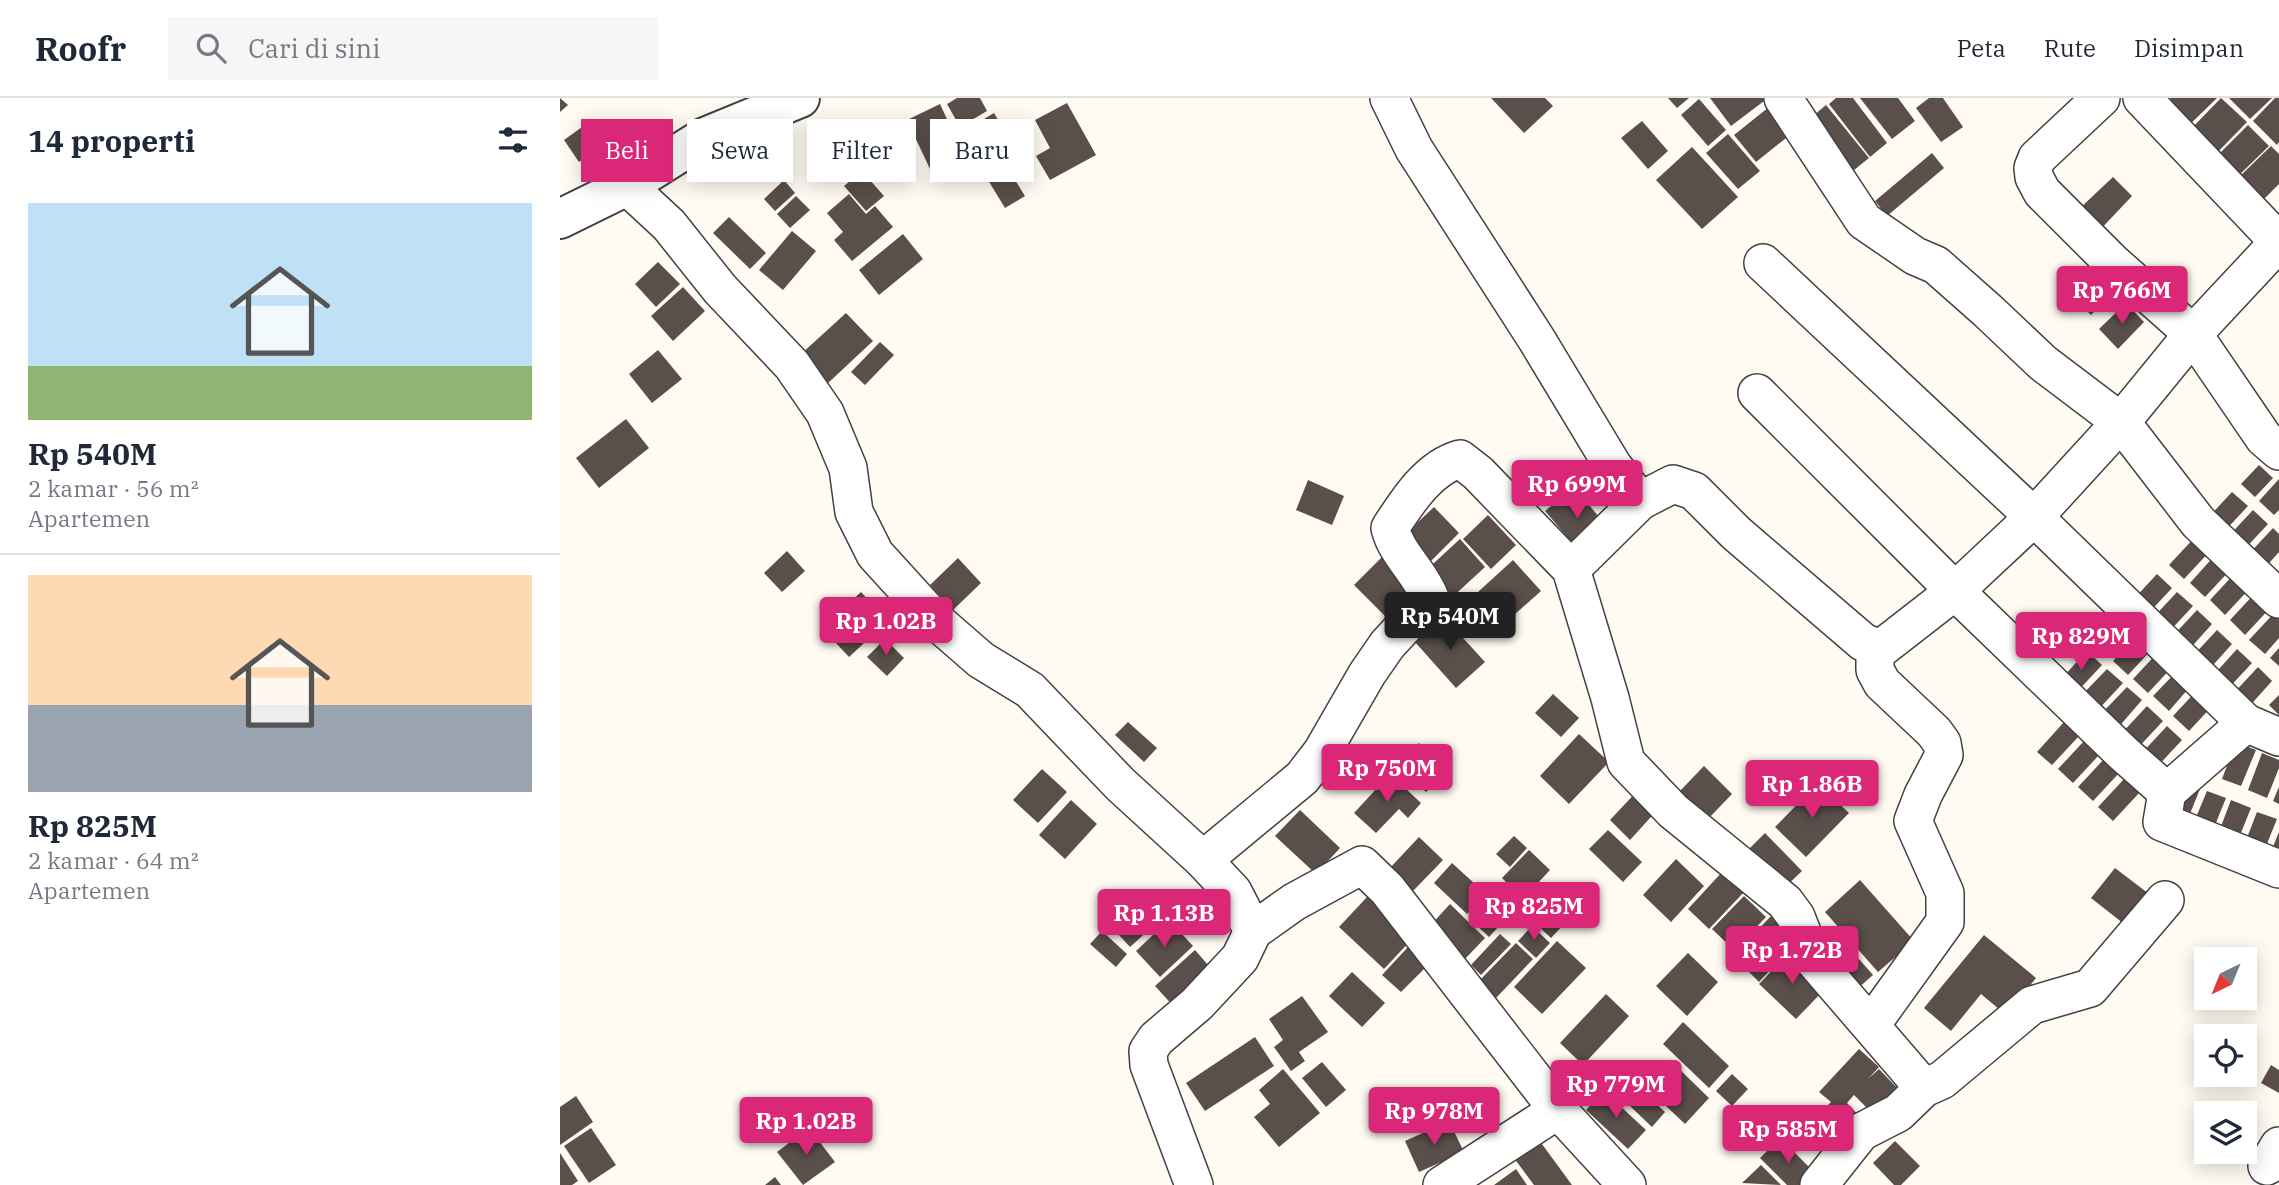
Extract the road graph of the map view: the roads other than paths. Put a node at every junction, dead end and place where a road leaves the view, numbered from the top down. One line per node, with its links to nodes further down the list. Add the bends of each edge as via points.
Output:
1 (800, 98): 6 (street, via 705,137)
2 (1389, 98): 14 (street, via 1414,149 1613,466)
3 (1783, 98): 12 (street, via 1864,220 1936,265 2043,363)
4 (2101, 98): 10 (street, via 2037,158 2034,177 2042,192 2112,262)
5 (2142, 98): 8 (street)
6 (628, 186): 7 (street); 23 (street, via 669,225 720,289 792,365 825,413 848,468 854,512 875,554 935,620 981,660 1030,690 1120,784)
7 (560, 219)
8 (2279, 242): 10 (street)
9 (1763, 263): 15 (street)
10 (2193, 334): 12 (street); 13 (street, via 2264,438)
11 (1756, 393): 17 (street)
12 (2121, 422): 15 (street); 18 (street, via 2198,522)
13 (2279, 452)
14 (1640, 500): 16 (street); 19 (street, via 1673,484 1694,491 1863,642)
15 (2034, 517): 17 (street); 20 (street)
16 (1570, 569): 23 (street, via 1460,459 1438,468 1406,502 1390,528 1430,598 1387,645 1302,778); 27 (street, via 1626,762 1673,811 1785,902 1812,958)
17 (1955, 591): 19 (street, via 1883,647); 22 (street)
18 (2279, 599)
19 (1875, 647): 27 (street, via 1875,670 1882,683 1942,743 1944,755 1913,821 1945,893 1945,922)
20 (2246, 723): 21 (street); 22 (street)
21 (2279, 737)
22 (2167, 792): 24 (street, via 2162,822)
23 (1203, 860): 26 (street, via 1233,892)
24 (2279, 869)
25 (2165, 900): 28 (street, via 2090,988 2032,1005 1942,1080)
26 (1253, 931): 29 (street, via 1294,902 1362,865 1387,889); 30 (street, via 1240,958 1148,1051 1149,1065)
27 (1871, 1025): 28 (street)
28 (1924, 1088): 33 (street, via 1898,1113 1861,1132)
29 (1558, 1110): 31 (street); 32 (street)
30 (1194, 1185)
31 (1443, 1185)
32 (1627, 1185)
33 (1819, 1185)

